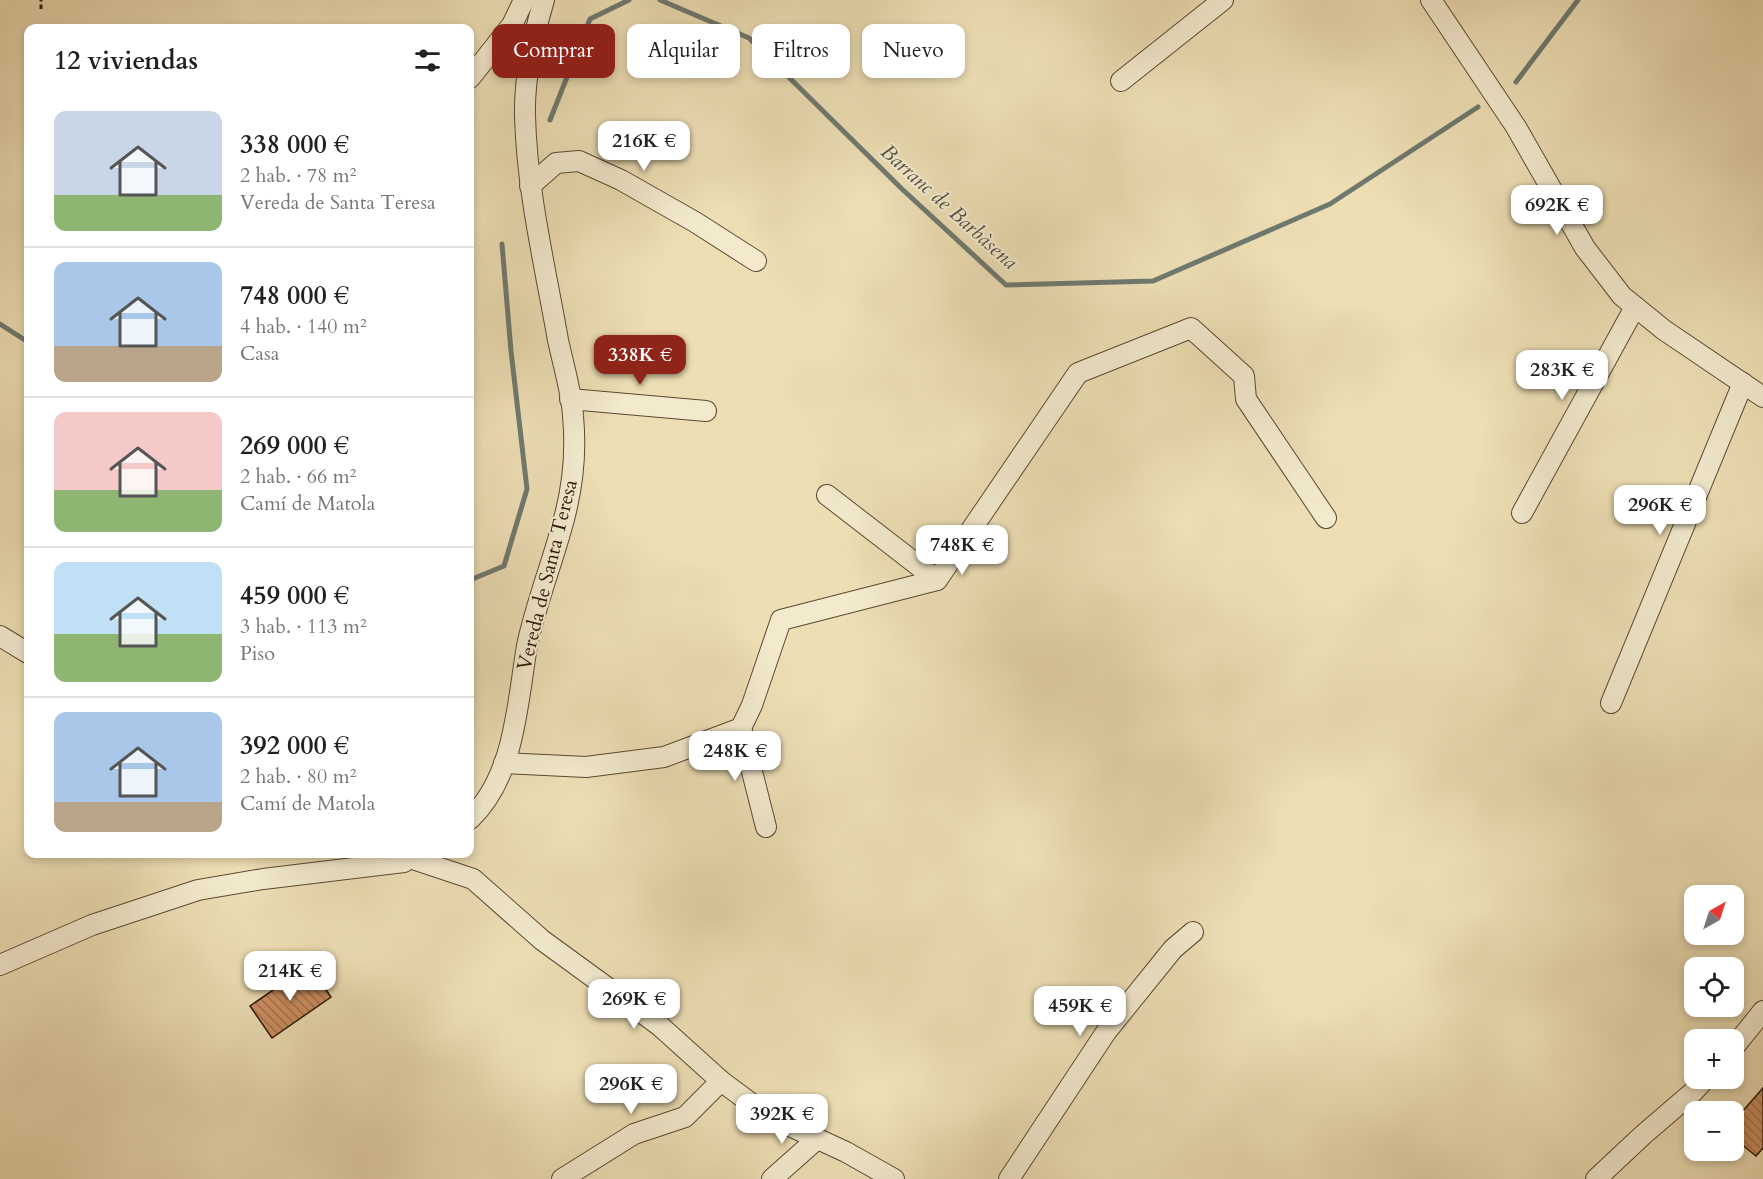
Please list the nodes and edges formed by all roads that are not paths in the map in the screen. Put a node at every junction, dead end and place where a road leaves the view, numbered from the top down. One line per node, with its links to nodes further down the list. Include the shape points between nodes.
1 (524, 0): 5 (street, via 512,25)
2 (544, 0): 7 (street, Vereda de Santa Teresa, via 530,63 525,114)
3 (1222, 0): 6 (street)
4 (1431, 0): 9 (street, via 1516,127 1586,248)
5 (474, 73)
6 (1121, 81)
7 (530, 186): 8 (street, via 556,164 579,161 621,180); 12 (street, Vereda de Santa Teresa)
8 (756, 261)
9 (1635, 307): 10 (street); 15 (street)
10 (1743, 383): 11 (street); 20 (street)
11 (1763, 397)
12 (570, 399): 13 (street); 22 (street, Vereda de Santa Teresa, via 573,469 565,515 528,643)
13 (706, 411)
14 (827, 495): 17 (street)
15 (1522, 513)
16 (1326, 519): 17 (street, via 1246,399 1245,376 1191,328 1078,373)
17 (937, 580): 21 (street, via 780,620)
18 (0, 636): 19 (street)
19 (24, 651)
20 (1611, 703)
21 (741, 728): 22 (street, via 664,757 586,767); 24 (street)
22 (504, 763): 23 (street, Vereda de Santa Teresa)
23 (474, 815)
24 (766, 827)
25 (414, 858): 28 (street, via 198,891 92,925)
26 (423, 858): 31 (street, via 474,879 542,940 660,1026)
27 (1192, 932): 37 (street, via 1173,949 1106,1032)
28 (0, 965)
29 (1763, 1011): 30 (street)
30 (1744, 1035)
31 (721, 1081): 33 (street, via 768,1116); 34 (street, via 685,1117 634,1134)
32 (1696, 1089): 38 (street)
33 (817, 1139): 35 (street); 36 (street)
34 (562, 1179)
35 (772, 1179)
36 (894, 1179)
37 (1009, 1179)
38 (1596, 1179)

